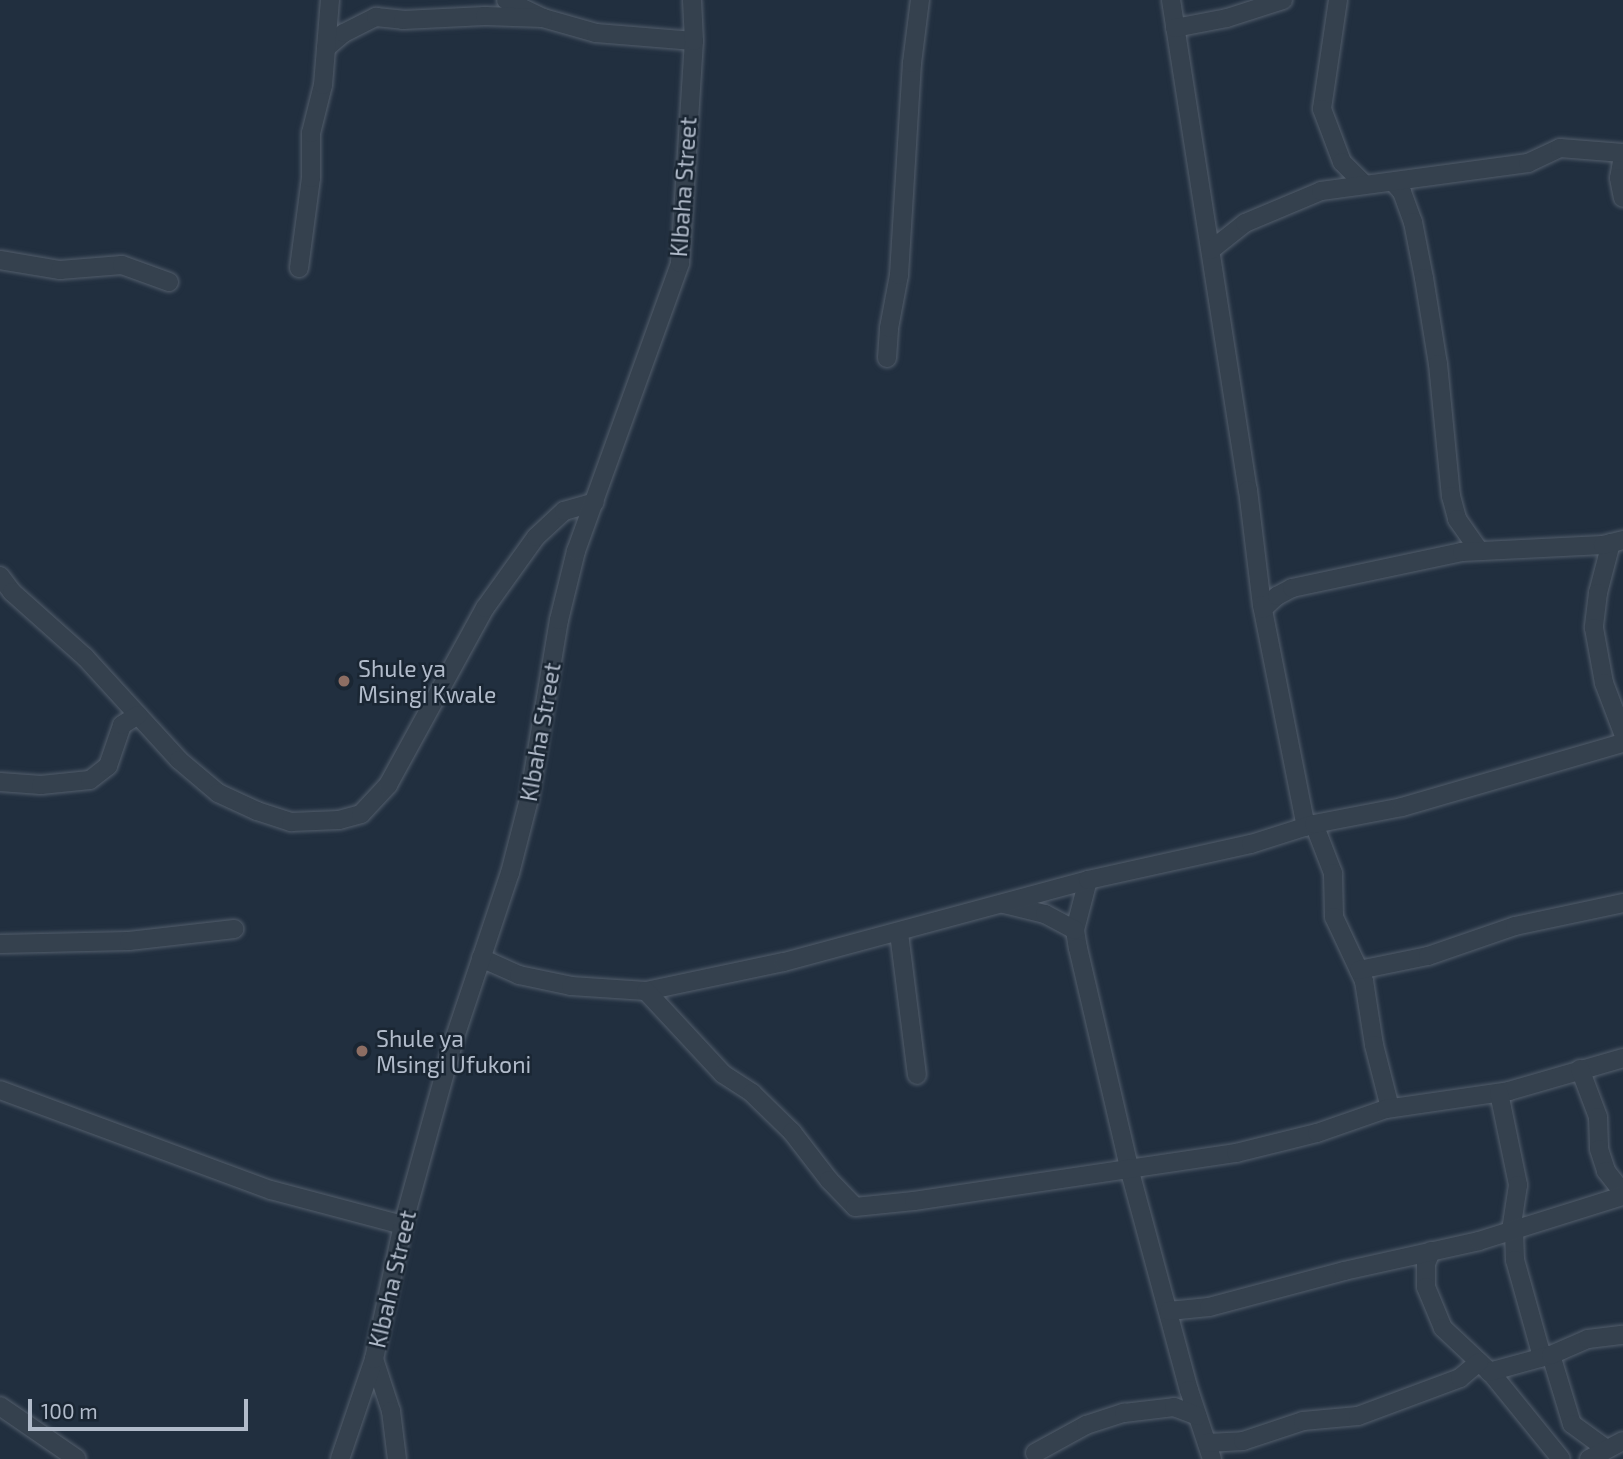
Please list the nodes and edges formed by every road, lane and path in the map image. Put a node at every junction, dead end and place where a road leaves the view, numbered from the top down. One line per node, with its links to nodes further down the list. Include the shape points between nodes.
1 (330, 0): 11 (street)
2 (506, 0): 8 (street)
3 (692, 0): 10 (street, KIbaha Street)
4 (920, 0): 20 (street, via 900,275)
5 (1171, 0): 9 (street)
6 (1283, 0): 9 (street, via 1215,22)
7 (1338, 0): 13 (street, via 1322,109 1342,162)
8 (543, 18): 10 (street, via 618,37); 11 (street, via 376,17)
9 (1175, 28): 16 (street)
10 (694, 41): 21 (street, KIbaha Street, via 680,263)
11 (326, 48): 18 (street, via 311,133 311,178)
12 (1623, 154): 14 (street, via 1560,148 1528,163); 15 (street, via 1619,178)
13 (1363, 183): 14 (street); 16 (street, via 1293,201 1245,223)
14 (1394, 183): 23 (street, via 1413,222 1424,278 1451,496 1457,519)
15 (1623, 198)
16 (1211, 250): 25 (street)
17 (0, 260): 19 (street, via 60,270 122,265)
18 (299, 268)
19 (169, 282)
20 (887, 358)
21 (595, 502): 26 (street, via 564,511 536,537 485,608 388,785 361,814 291,822 257,811 218,793 195,775); 38 (street, KIbaha Street, via 576,551 559,620 529,799)
22 (1617, 542): 23 (street); 27 (street, via 1596,602 1594,628 1605,683)
23 (1479, 551): 25 (street, via 1292,588)
24 (0, 576): 26 (street)
25 (1263, 610): 30 (street)
26 (138, 715): 29 (street, via 122,725 108,766 90,780 41,785)
27 (1623, 733)
28 (1623, 743): 30 (street, via 1402,807)
29 (0, 782)
30 (1310, 825): 31 (street, via 1251,844); 39 (street, via 1333,873 1334,917)
31 (1088, 880): 32 (street); 35 (street)
32 (1000, 903): 35 (street, via 1035,911); 36 (street)
33 (1623, 903): 39 (street, via 1515,926 1428,956)
34 (234, 929): 37 (street, via 129,941)
35 (1075, 930): 47 (street)
36 (899, 933): 40 (street); 43 (street)
37 (0, 944)
38 (481, 958): 40 (street, via 519,975 571,986); 49 (street, KIbaha Street)
39 (1359, 970): 46 (street)
40 (646, 991): 47 (street, via 723,1074 752,1093 792,1132 855,1207)
41 (1623, 1058): 42 (street)
42 (1580, 1069): 45 (street); 48 (street, via 1598,1117 1599,1149 1606,1171)
43 (917, 1075)
44 (0, 1090): 49 (street, via 271,1190)
45 (1499, 1093): 46 (street); 50 (street, via 1518,1185)
46 (1390, 1108): 47 (street, via 1236,1153)
47 (1129, 1168): 52 (street)
48 (1623, 1195): 50 (street)
49 (403, 1225): 55 (street, KIbaha Street)
50 (1512, 1231): 51 (street); 54 (street, via 1515,1260)
51 (1431, 1251): 52 (street, via 1209,1307); 56 (street, via 1425,1281 1439,1322)
52 (1169, 1311): 58 (street)
53 (1623, 1335): 54 (street, via 1588,1339)
54 (1546, 1356): 56 (street); 60 (street, via 1572,1424)
55 (374, 1359): 64 (street, KIbaha Street); 65 (street, via 391,1410)
56 (1484, 1367): 61 (street, via 1358,1416 1303,1421); 66 (street)
57 (0, 1406): 63 (street)
58 (1197, 1416): 61 (street); 62 (street, via 1174,1407 1124,1413 1086,1425)
59 (1623, 1441): 60 (street)
60 (1605, 1448): 67 (street)
61 (1210, 1451)
62 (1035, 1453)
63 (77, 1459)
64 (340, 1459)
65 (397, 1459)
66 (1561, 1459)
67 (1589, 1459)

